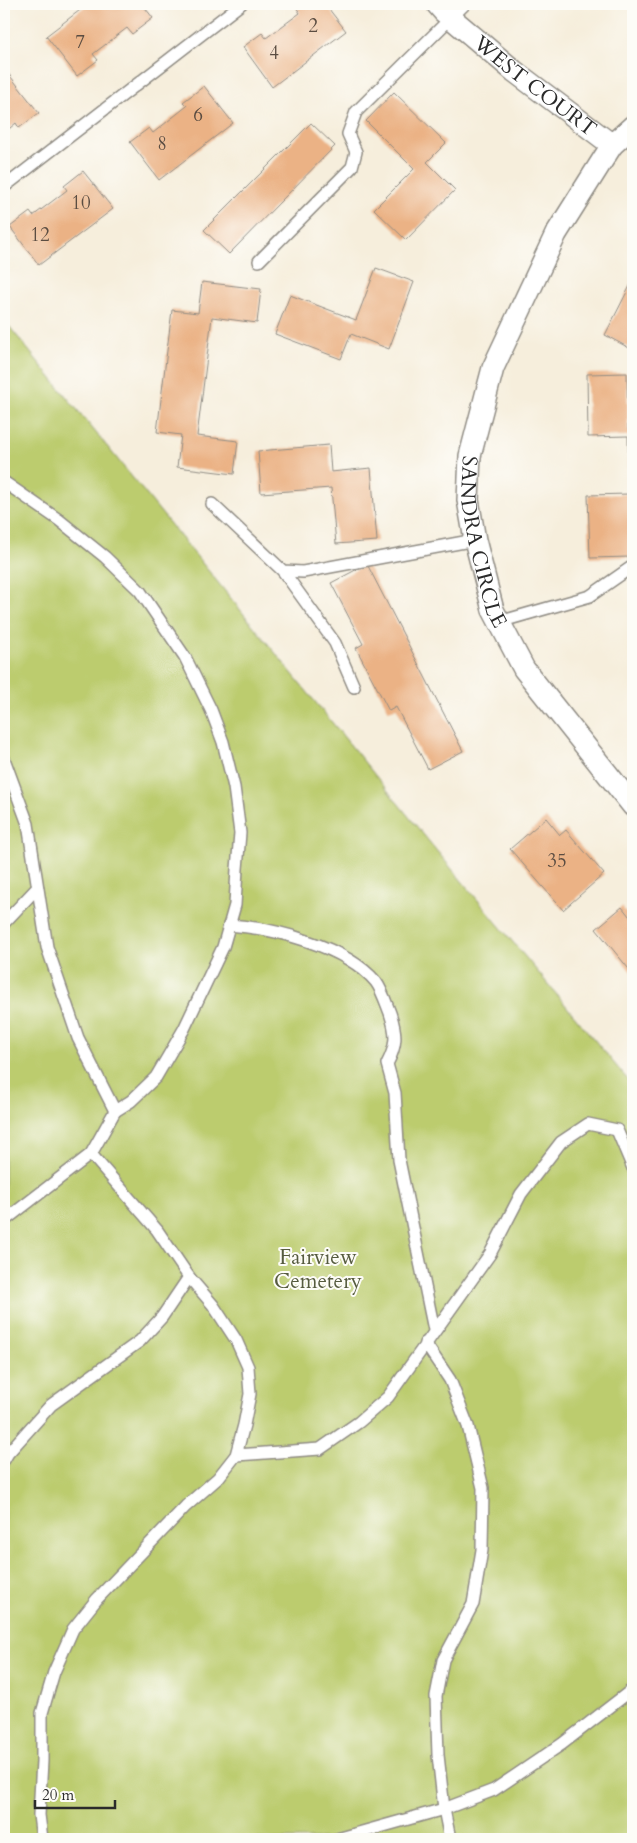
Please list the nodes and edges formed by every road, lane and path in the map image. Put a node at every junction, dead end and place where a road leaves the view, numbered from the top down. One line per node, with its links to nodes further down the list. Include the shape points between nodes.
1 (241, 4): 5 (lane)
2 (451, 8): 4 (street, WEST COURT, via 514,71); 6 (lane, via 356,112 348,134 356,152 352,167)
3 (633, 126): 4 (street, SANDRA CIRCLE)
4 (612, 145): 9 (street, SANDRA CIRCLE, via 556,234 494,368 470,456 468,500)
5 (4, 187)
6 (259, 261)
7 (4, 482): 18 (lane, via 59,520 133,584 185,657 211,710 234,787 240,833 235,905)
8 (212, 504): 11 (lane)
9 (475, 540): 11 (lane, via 303,572); 12 (street, SANDRA CIRCLE)
10 (633, 566): 12 (lane, via 590,596)
11 (283, 571): 13 (lane, via 335,643)
12 (499, 622): 15 (street, SANDRA CIRCLE, via 524,669)
13 (354, 686)
14 (4, 758): 16 (lane, via 28,824)
15 (633, 806)
16 (37, 888): 17 (lane); 19 (lane, via 47,947 78,1038)
17 (4, 923)
18 (229, 925): 19 (lane, via 208,981 156,1077); 24 (lane, via 253,926 295,936 335,952 376,982 395,1028 394,1051 387,1064 395,1093 399,1160)
19 (116, 1111): 20 (lane)
20 (91, 1154): 22 (lane); 23 (lane, via 157,1230)
21 (633, 1168): 24 (lane, via 617,1130 588,1124 561,1142 521,1194 490,1254)
22 (4, 1220)
23 (190, 1278): 26 (lane, via 236,1340 248,1368 250,1394); 27 (lane, via 140,1341 51,1404)
24 (434, 1330): 25 (lane)
25 (425, 1343): 26 (lane, via 388,1397 320,1449); 29 (lane, via 450,1380 468,1426 483,1488 482,1550 473,1604 443,1660 436,1696)
26 (236, 1455): 30 (lane, via 218,1478 186,1506 97,1599 73,1629 54,1672 42,1713 39,1815)
27 (4, 1460)
28 (633, 1689): 29 (lane, via 562,1744 494,1790)
29 (444, 1809): 31 (lane); 32 (lane)
30 (42, 1839)
31 (337, 1839)
32 (450, 1839)

